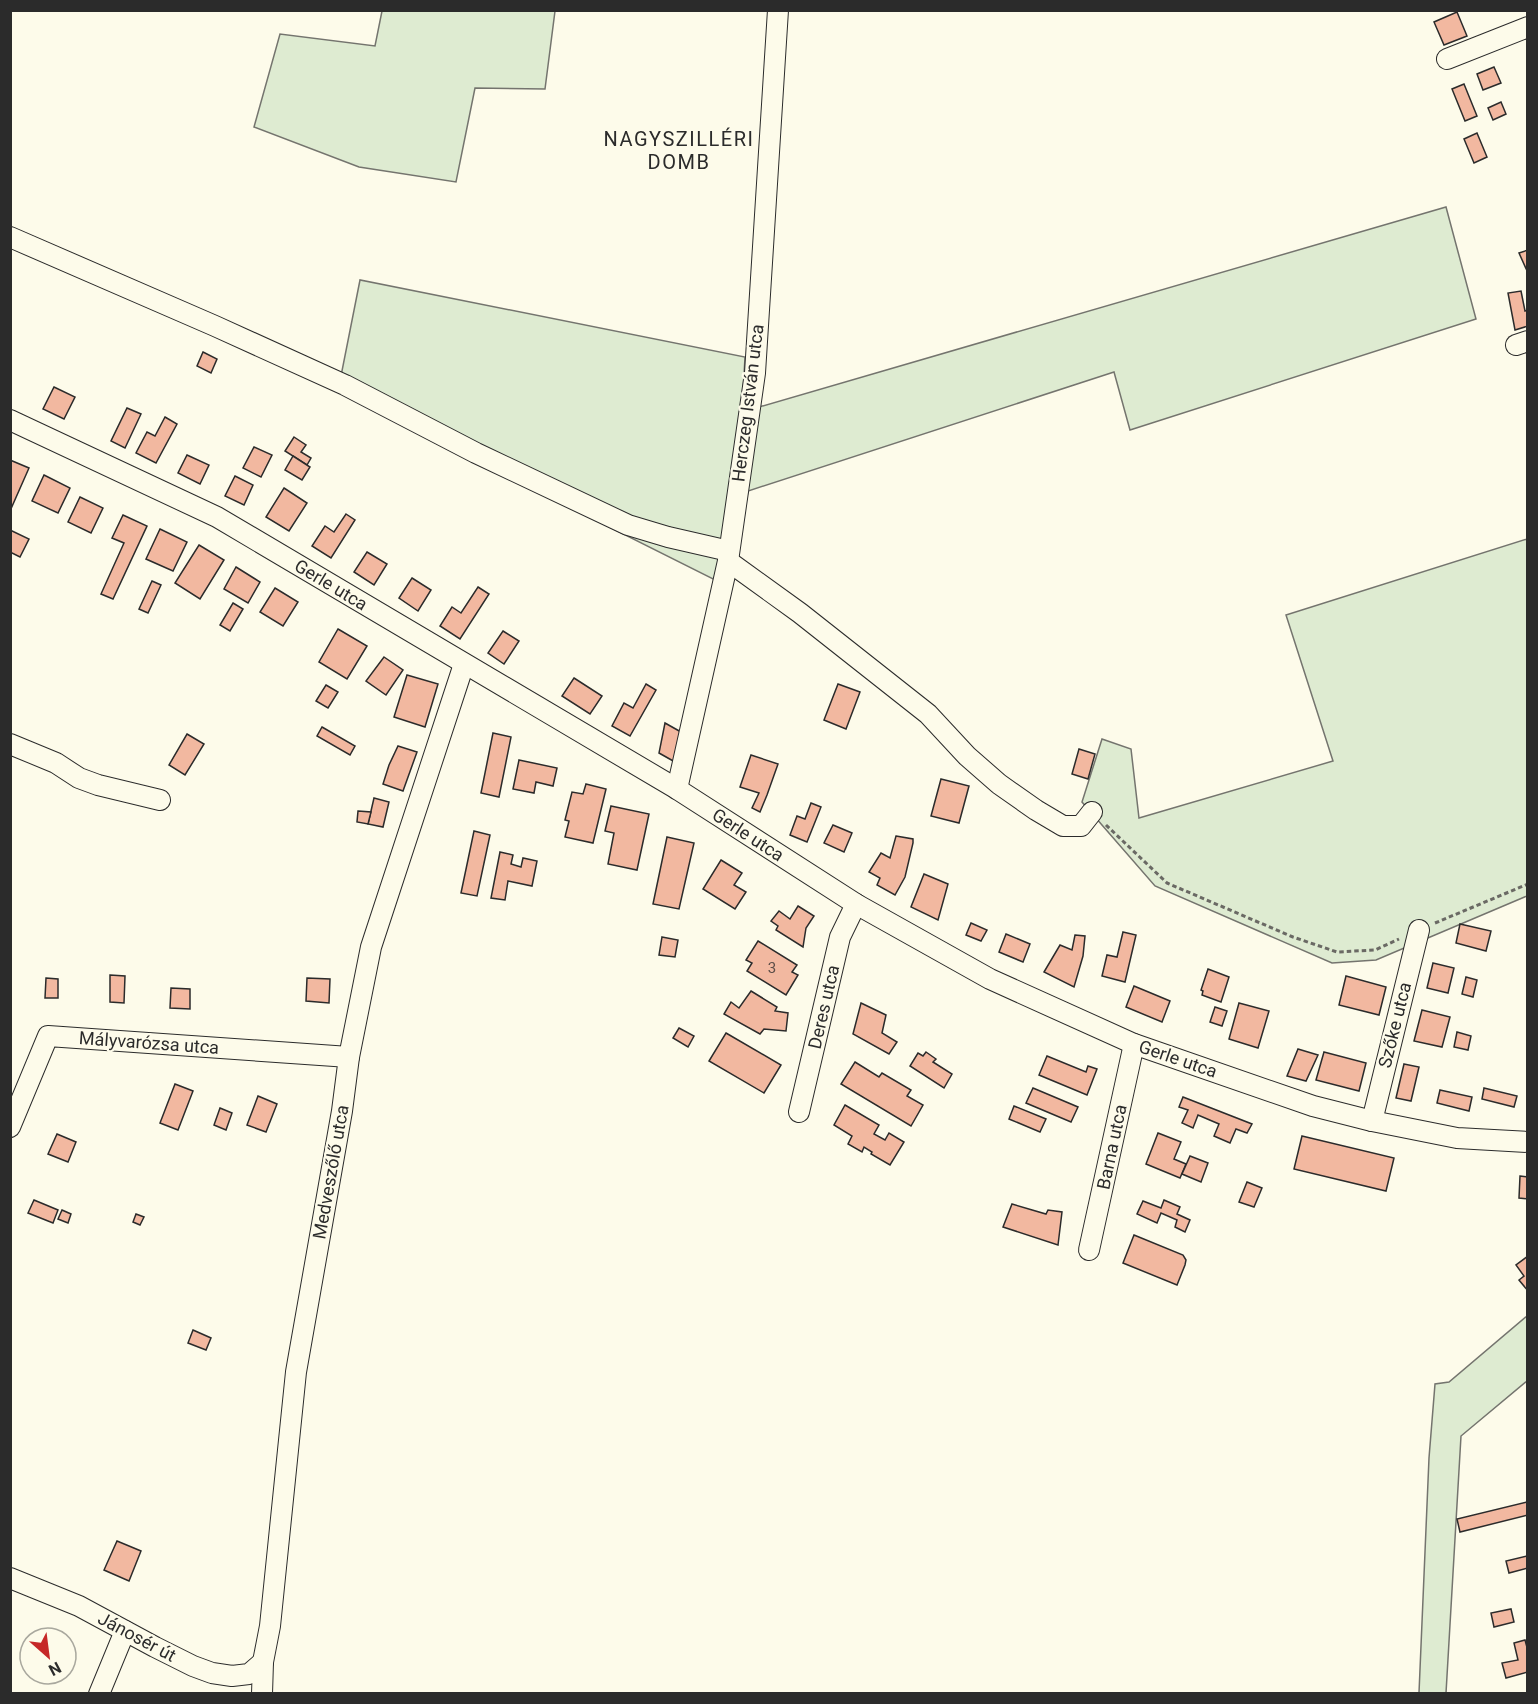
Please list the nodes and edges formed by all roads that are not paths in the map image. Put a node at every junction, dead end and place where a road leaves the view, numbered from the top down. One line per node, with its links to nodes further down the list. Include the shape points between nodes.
1 (778, 10): 6 (street, Herczeg István utca, via 755,373)
2 (1527, 27): 3 (street)
3 (1447, 59)
4 (10, 237): 6 (street, via 345,385 628,525)
5 (10, 420): 7 (street, Gerle utca, via 217,517)
6 (728, 556): 9 (street, Herczeg István utca); 11 (street, via 928,714 999,784 1063,826 1081,826)
7 (464, 664): 9 (street, Gerle utca); 15 (street, Medveszőlő utca, via 371,947)
8 (10, 744): 10 (street, via 56,763 79,778)
9 (677, 789): 12 (street, Gerle utca)
10 (160, 800)
11 (1092, 812)
12 (856, 904): 14 (street, Gerle utca, via 990,979); 16 (street, Deres utca, via 840,937)
13 (1419, 930): 17 (street, Szőke utca)
14 (1134, 1044): 17 (street, Gerle utca, via 1312,1106); 20 (street, Barna utca)
15 (349, 1057): 18 (street, Mályvarózsa utca, via 48,1036); 23 (street, Medveszőlő utca, via 296,1372)
16 (799, 1112)
17 (1372, 1121): 19 (street, Gerle utca, via 1457,1138)
18 (10, 1127)
19 (1527, 1142)
20 (1089, 1250)
21 (10, 1578): 22 (street, Jánosér út, via 79,1606)
22 (125, 1631): 23 (street, Jánosér út, via 212,1673 249,1674); 24 (street)
23 (263, 1662): 25 (street, Medveszőlő utca)
24 (99, 1694)
25 (262, 1694)

